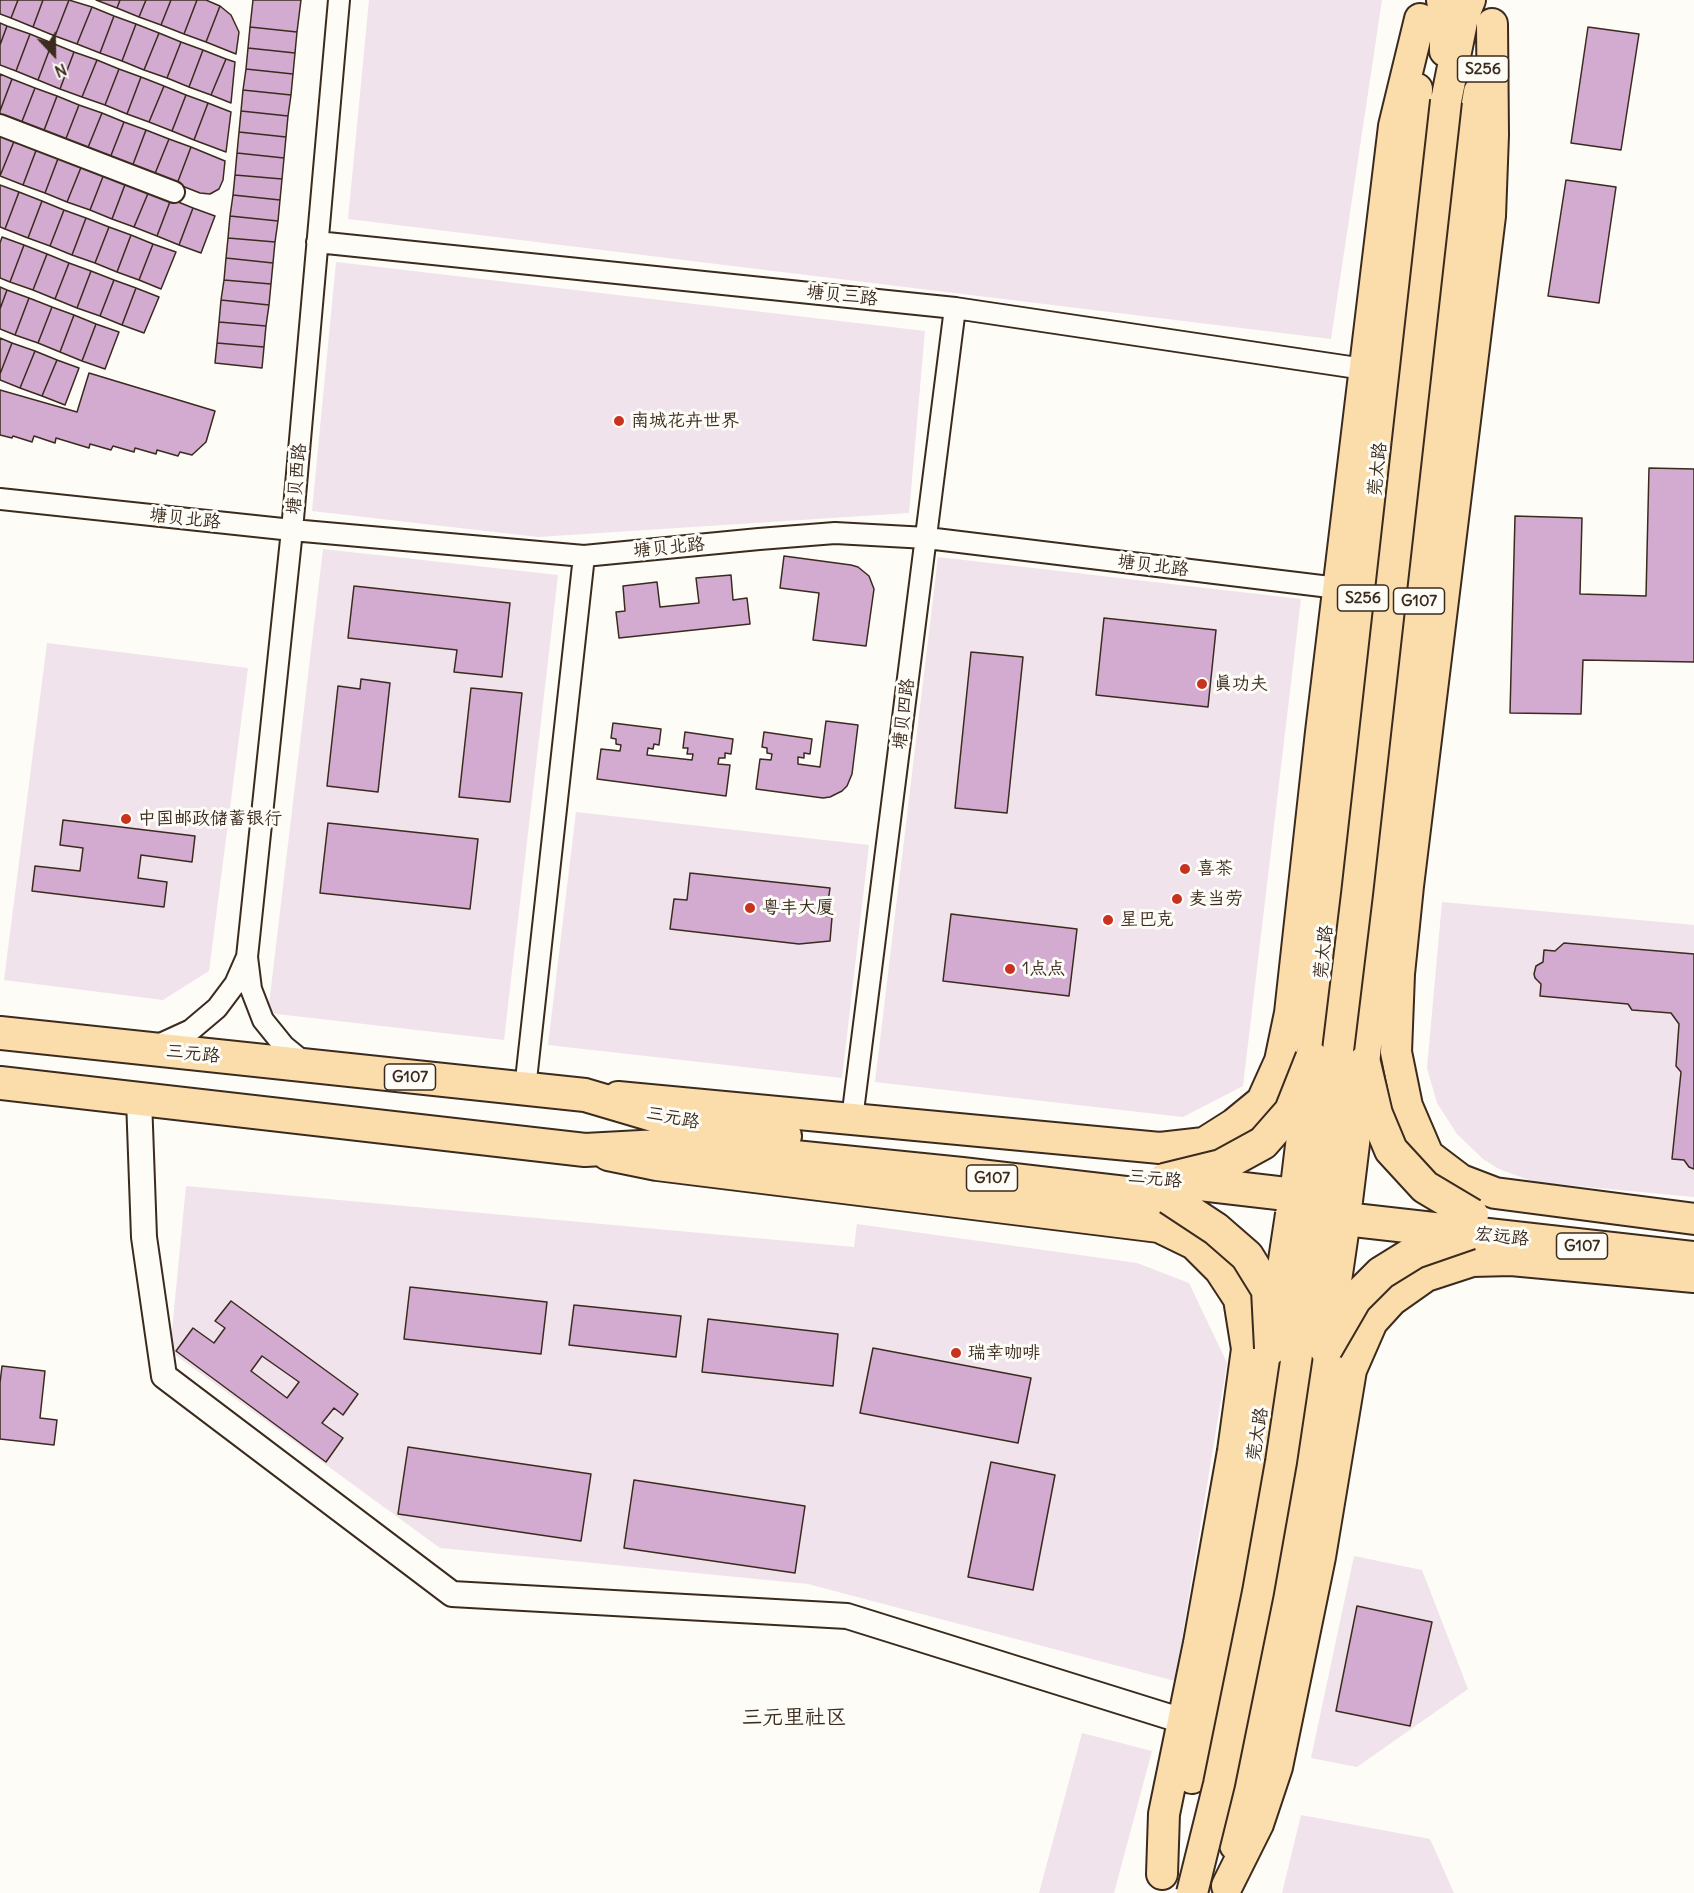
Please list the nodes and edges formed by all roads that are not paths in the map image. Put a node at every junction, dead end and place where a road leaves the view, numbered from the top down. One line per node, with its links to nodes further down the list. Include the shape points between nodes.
1 (339, 0): 9 (street, 塘贝西路)
2 (1470, 0): 5 (main road)
3 (1428, 6): 5 (main road, via 1445,18); 11 (main road, via 1394,126); 20 (main road, 莞太路 / S256)
4 (1492, 12): 7 (main road, S256); 31 (main road, via 1490,216 1399,974 1396,1052 1407,1106)
5 (1446, 101): 47 (main road, bridge, via 1319,1207 1258,1592 1219,1784)
6 (0, 125): 8 (street)
7 (1471, 138): 21 (main road, G107)
8 (174, 192)
9 (317, 242): 10 (street, 塘贝三路); 13 (street, 塘贝西路)
10 (955, 308): 11 (street, 塘贝三路); 14 (street, 塘贝四路)
11 (1364, 369): 16 (main road)
12 (0, 499): 13 (street, 塘贝北路)
13 (292, 530): 15 (street, 塘贝北路); 17 (street, 塘贝西路)
14 (927, 538): 15 (street, 塘贝北路, via 835,533); 16 (street, 塘贝北路); 27 (street, 塘贝四路)
15 (584, 556): 24 (street)
16 (1338, 588): 28 (main road, via 1290,1013 1280,1061 1262,1101)
17 (247, 957): 19 (street, via 227,997 205,1020 176,1038); 22 (street, via 251,989 263,1020 284,1047)
18 (0, 1033): 19 (highway, 三元路 / G107)
19 (144, 1048): 22 (highway, 三元路 / G107)
20 (1312, 1058): 32 (highway, bridge, via 1290,1111 1263,1143); 33 (main road, 莞太路, bridge)
21 (1364, 1064): 34 (main road, G107, bridge); 36 (highway, bridge, via 1376,1114 1391,1150 1425,1187)
22 (311, 1066): 24 (highway, 三元路 / G107)
23 (0, 1083): 26 (highway, 三元路 / G107)
24 (525, 1089): 25 (highway, 三元路 / G107)
25 (585, 1095): 27 (main road); 30 (highway, 三元路 / G107, via 663,1118)
26 (139, 1099): 29 (highway, 三元路 / G107); 44 (street, via 144,1237 164,1376 452,1594 847,1616)
27 (852, 1119): 28 (main road, via 1160,1148 1204,1143)
28 (1234, 1124): 31 (main road, via 1264,1101 1301,1089 1339,1088 1376,1101 1406,1124); 39 (main road, via 1211,1157 1201,1195 1204,1234)
29 (585, 1150): 30 (highway, 三元路 / G107, via 660,1146); 39 (main road, via 657,1165 1159,1227 1194,1244)
30 (816, 1150): 32 (highway, 三元路 / G107)
31 (1428, 1155): 35 (main road, via 1461,1180 1495,1193); 41 (main road, via 1438,1194 1435,1233 1419,1270)
32 (1167, 1189): 33 (highway, 三元路 / G107, bridge); 42 (highway, bridge, via 1247,1256 1268,1290)
33 (1293, 1204): 34 (highway, 三元路 / G107, bridge); 42 (main road, 莞太路, bridge)
34 (1346, 1210): 36 (highway, 宏远路 / G107, bridge); 43 (main road, bridge)
35 (1694, 1219)
36 (1471, 1224): 37 (highway, 宏远路 / G107); 38 (highway, 宏远路 / G107); 43 (highway, bridge, via 1381,1273 1355,1299)
37 (1694, 1238)
38 (1694, 1258)
39 (1220, 1270): 41 (main road, via 1246,1299 1280,1317 1318,1324 1357,1318); 44 (main road, via 1239,1299 1247,1349 1233,1451)
40 (1694, 1276): 41 (main road, via 1511,1260 1472,1261 1426,1276)
41 (1392, 1300): 46 (main road, via 1372,1322 1351,1370 1320,1557 1277,1767 1258,1824)
42 (1271, 1348): 45 (main road, 莞太路, via 1217,1667 1183,1819)
43 (1326, 1349): 46 (main road, via 1272,1661)
44 (1183, 1721): 45 (main road, via 1164,1814)
45 (1159, 1883)
46 (1226, 1890)
47 (1192, 1893)

